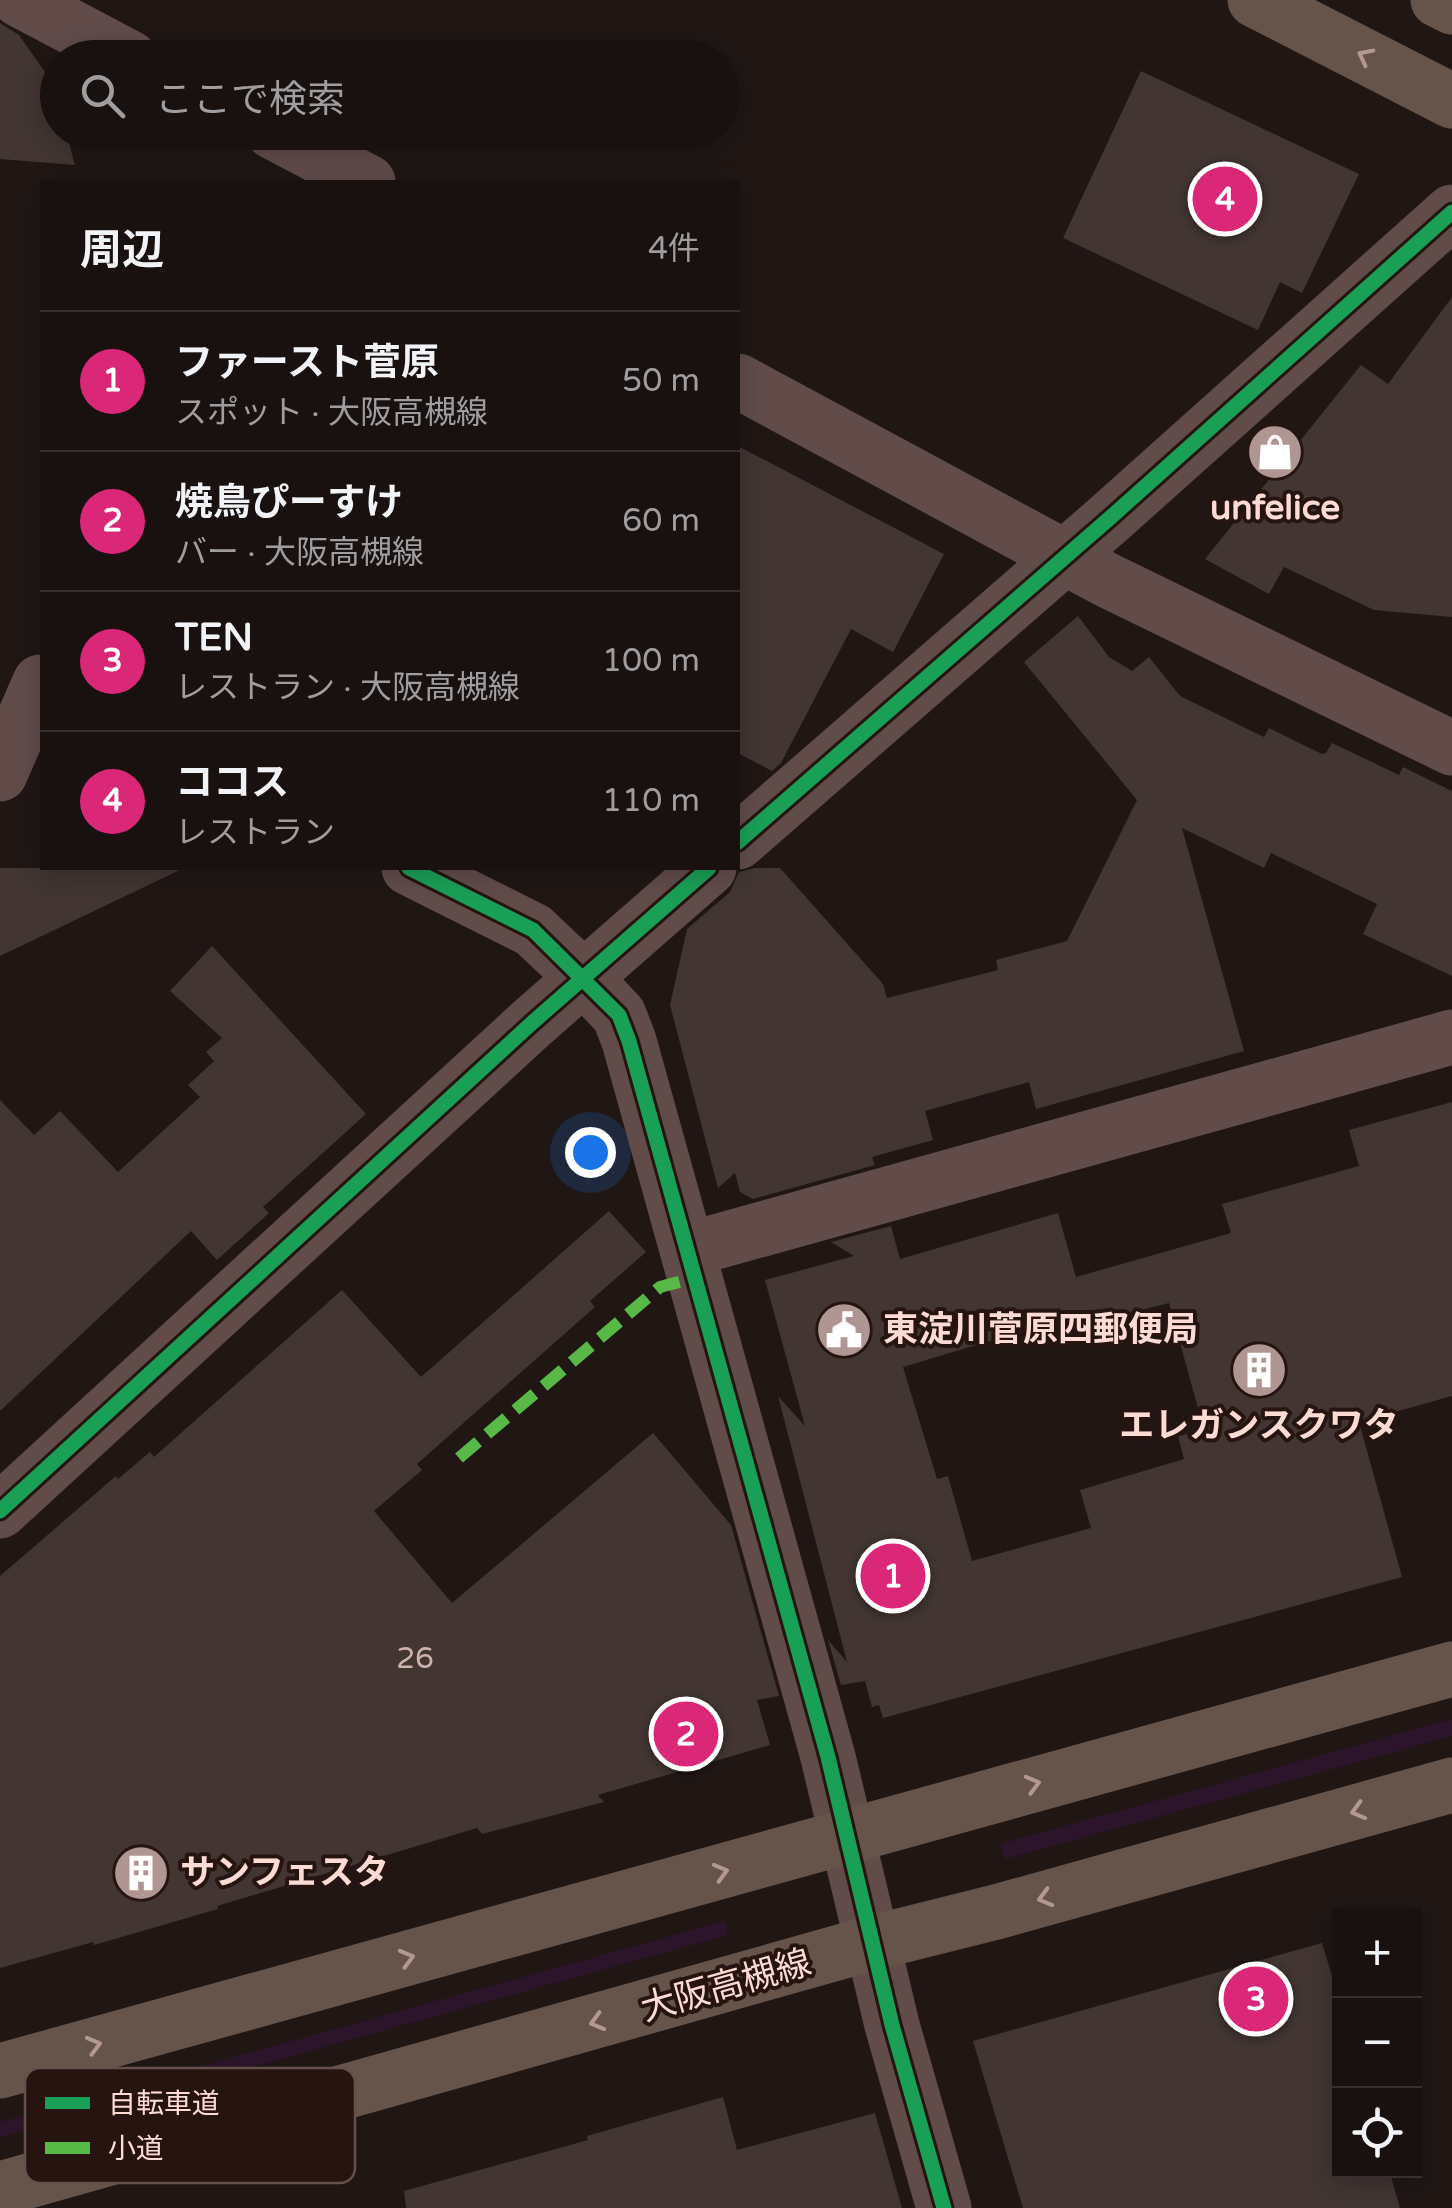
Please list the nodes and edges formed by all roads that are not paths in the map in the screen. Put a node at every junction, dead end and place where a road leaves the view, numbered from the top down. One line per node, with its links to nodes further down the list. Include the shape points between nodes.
1 (20, 0): 5 (street)
2 (1254, 0): 6 (main road, one-way to 2)
3 (1438, 0): 4 (main road)
4 (1452, 7)
5 (96, 40)
6 (1452, 100)
7 (308, 150): 8 (street)
8 (364, 180)
9 (1452, 212): 11 (street)
10 (740, 382): 11 (street)
11 (1064, 556): 13 (street); 15 (street)
12 (27, 676): 14 (street)
13 (1452, 748)
14 (0, 774)
15 (740, 840)
16 (413, 870): 18 (street, via 533,930)
17 (706, 870): 18 (street)
18 (584, 978): 20 (street, via 619,1015 629,1041); 21 (street)
19 (1452, 1037): 20 (street)
20 (687, 1250): 24 (street)
21 (0, 1511)
22 (1452, 1669): 24 (main road, one-way to 22)
23 (1452, 1785): 25 (main road, 大阪高槻線, one-way to 25)
24 (848, 1835): 25 (street); 26 (main road, one-way to 24)
25 (872, 1944): 27 (main road, 大阪高槻線, one-way to 27); 30 (street)
26 (0, 2070)
27 (355, 2089)
28 (25, 2182): 29 (main road, 大阪高槻線, one-way to 29)
29 (0, 2189)
30 (944, 2208)

